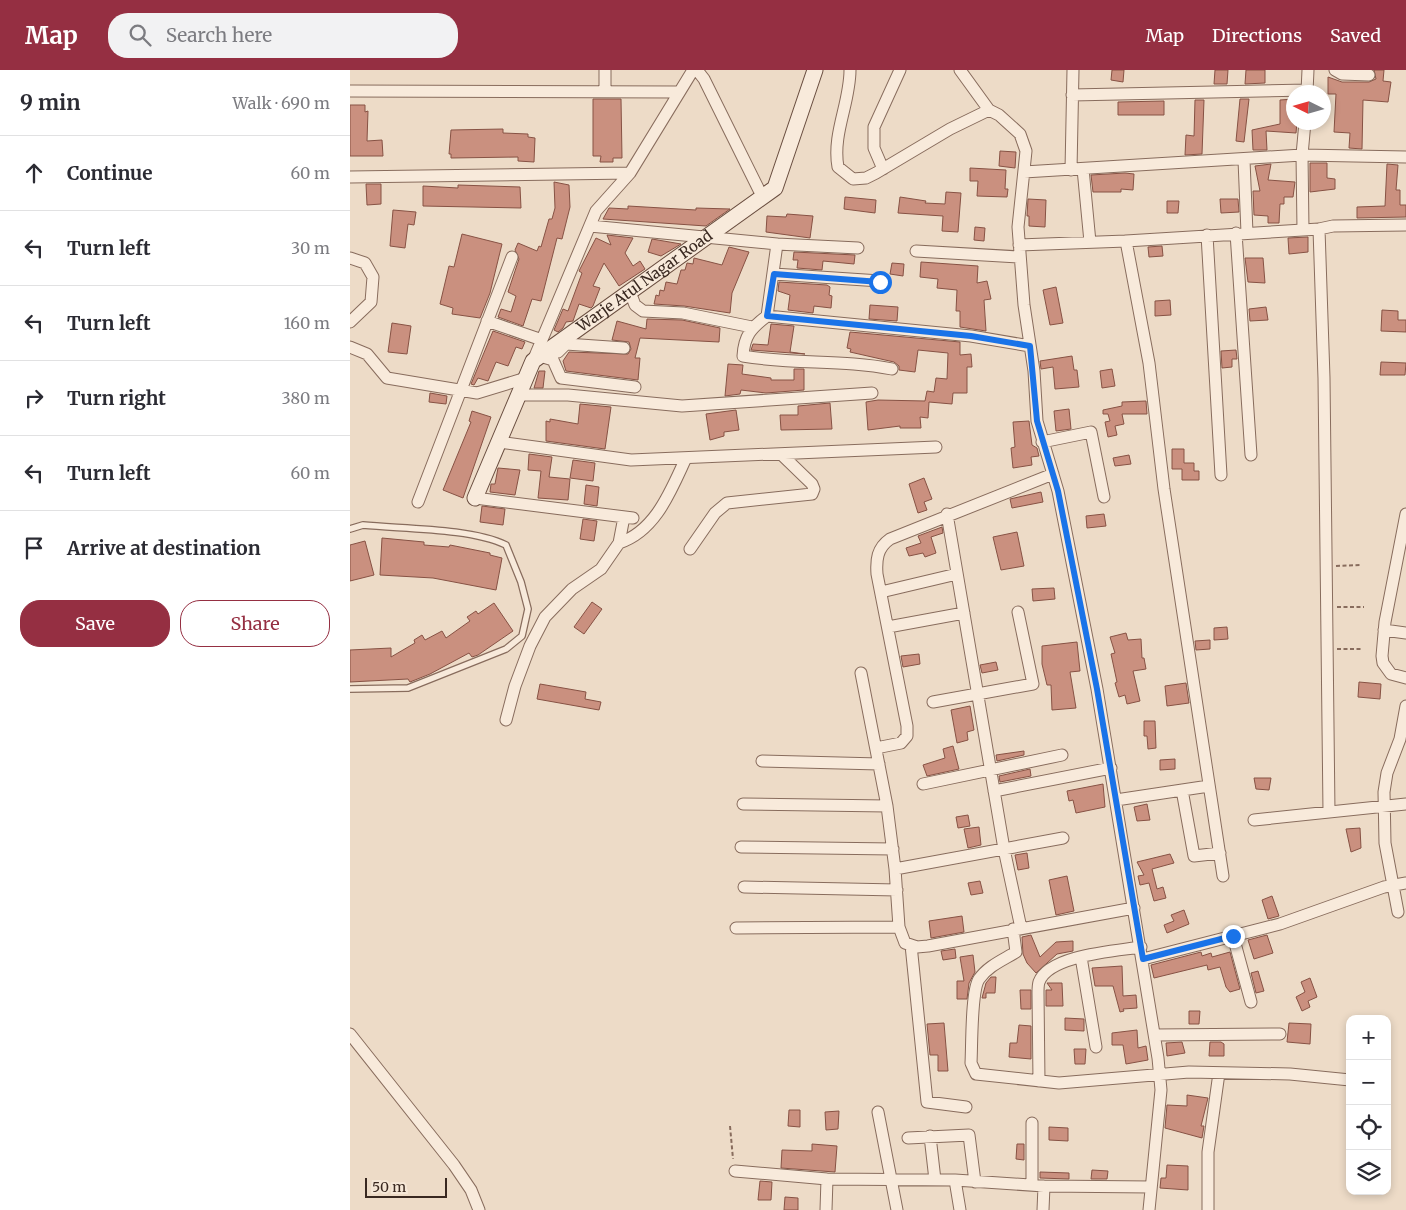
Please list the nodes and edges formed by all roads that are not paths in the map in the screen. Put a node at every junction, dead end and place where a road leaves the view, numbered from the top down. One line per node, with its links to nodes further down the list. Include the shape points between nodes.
1 (605, 70): 14 (street)
2 (695, 70): 15 (street); 27 (street, via 704,79 759,190)
3 (815, 70): 27 (street, Warje Atul Nagar Road, via 775,188)
4 (850, 70): 22 (street, via 849,91 836,150 838,167 853,179 866,178)
5 (900, 70): 22 (street, via 874,127 874,148)
6 (960, 70): 17 (street)
7 (1073, 70): 16 (street)
8 (1308, 70): 11 (street)
9 (1335, 70): 10 (street, via 1342,74)
10 (1369, 75)
11 (1307, 85)
12 (350, 90): 14 (street)
13 (1286, 91): 16 (street)
14 (605, 92): 15 (street)
15 (678, 92): 25 (street)
16 (1072, 95): 23 (street)
17 (989, 110): 22 (street); 24 (street, via 999,114 1020,134 1026,151)
18 (1304, 130): 19 (street)
19 (1302, 155): 20 (street); 21 (street); 31 (street)
20 (1406, 157)
21 (1244, 160): 23 (street); 32 (street)
22 (882, 169)
23 (1077, 169): 24 (street); 35 (street)
24 (1024, 172): 38 (street)
25 (630, 173): 26 (street); 29 (street, via 596,211)
26 (350, 177)
27 (765, 196): 34 (street, Warje Atul Nagar Road)
28 (1406, 225): 30 (street)
29 (590, 226): 34 (street); 51 (street)
30 (1319, 229): 31 (street); 107 (street)
31 (1303, 230): 32 (street)
32 (1241, 233): 33 (street); 66 (street)
33 (1208, 235): 36 (street); 69 (street)
34 (708, 237): 37 (street); 46 (street, Warje Atul Nagar Road)
35 (1090, 242): 36 (street); 38 (street)
36 (1126, 242): 99 (street, via 1149,363 1164,489)
37 (777, 244): 39 (street); 44 (street)
38 (1019, 245): 42 (street)
39 (858, 248)
40 (916, 251): 42 (street)
41 (512, 257): 48 (street)
42 (1020, 257): 52 (street)
43 (350, 258): 49 (street, via 365,263 373,278 371,302)
44 (774, 274): 45 (street); 47 (street)
45 (880, 282)
46 (630, 292): 50 (street, via 635,305 643,311 683,313); 55 (street, Warje Atul Nagar Road)
47 (767, 316): 50 (street); 52 (street, via 971,336)
48 (487, 321): 51 (street); 59 (street)
49 (350, 322)
50 (752, 327): 56 (street, via 743,341 743,356 799,363 862,363)
51 (542, 340): 55 (street)
52 (1030, 346): 63 (street)
53 (350, 347): 59 (street, via 367,354 387,378)
54 (624, 348): 55 (street, via 566,344)
55 (542, 359): 57 (street); 58 (street, via 560,378)
56 (892, 369)
57 (526, 378): 59 (street, via 484,392); 61 (street)
58 (635, 387)
59 (460, 391): 72 (street)
60 (872, 393): 61 (street, via 682,406 568,394)
61 (519, 395): 62 (street)
62 (499, 442): 67 (street, via 631,460); 71 (street)
63 (1042, 442): 68 (street); 70 (street, via 1091,432)
64 (936, 447): 65 (street)
65 (781, 454): 67 (street); 77 (street, via 812,484 812,494 727,503)
66 (1251, 455)
67 (686, 458): 76 (street, via 657,515 631,539)
68 (1052, 474): 73 (street); 96 (street, via 1058,491)
69 (1221, 475)
70 (1104, 497)
71 (475, 498): 76 (street, via 628,517)
72 (418, 502)
73 (947, 514): 78 (street); 79 (street, via 884,542 876,564)
74 (1406, 514): 83 (street)
75 (350, 529): 87 (lane, via 363,526 496,540 506,545 522,582 528,609 522,636 506,648 408,688)
76 (619, 542): 91 (street, via 601,569 572,589 545,617 530,646)
77 (690, 549)
78 (957, 574): 79 (street); 80 (street)
79 (881, 592): 82 (street)
80 (964, 612): 82 (street); 88 (street)
81 (1018, 612): 88 (street, via 1033,684)
82 (888, 627): 92 (street, via 908,731 901,743)
83 (1384, 630): 84 (street); 86 (street, via 1383,663 1391,674)
84 (1406, 633)
85 (861, 673): 92 (street)
86 (1406, 678)
87 (350, 689)
88 (978, 695): 89 (street); 97 (street)
89 (933, 702)
90 (1406, 706): 106 (street, via 1400,739 1387,773)
91 (506, 720)
92 (876, 748): 95 (street)
93 (1062, 755): 97 (street)
94 (762, 761): 95 (street)
95 (879, 764): 105 (street)
96 (1111, 768): 101 (street); 102 (street)
97 (990, 770): 98 (street); 101 (street)
98 (923, 784)
99 (1209, 786): 100 (street); 113 (street)
100 (1182, 790): 102 (street); 113 (street, via 1194,856)
101 (994, 791): 112 (street)
102 (1116, 800): 120 (street)
103 (743, 804): 105 (street)
104 (1406, 804): 106 (street)
105 (887, 806): 111 (street)
106 (1383, 806): 107 (street); 117 (street)
107 (1330, 812): 108 (street)
108 (1254, 820)
109 (1063, 838): 112 (street)
110 (741, 847): 111 (street)
111 (893, 849): 114 (street)
112 (1004, 849): 114 (street); 124 (street)
113 (1220, 853): 115 (street)
114 (895, 869): 119 (street)
115 (1223, 876)
116 (1406, 883): 117 (street)
117 (1392, 884): 121 (street); 125 (street, via 1280,924)
118 (744, 887): 119 (street)
119 (896, 890): 122 (street)
120 (1134, 908): 124 (street); 127 (street)
121 (1398, 912)
122 (899, 927): 123 (street); 126 (street, via 905,943)
123 (736, 928)
124 (1017, 928): 126 (street, via 928,946); 138 (street, via 1016,952 992,966 978,980 974,993 972,1067 980,1075)
125 (1233, 936): 129 (street); 130 (street)
126 (911, 945): 139 (street, via 927,1102)
127 (1141, 947): 128 (street); 129 (street)
128 (1081, 958): 134 (street); 138 (street, via 1063,961 1039,981)
129 (1143, 959): 133 (street)
130 (1251, 1002)
131 (350, 1034): 153 (street, via 454,1165 471,1190)
132 (1280, 1034): 133 (street)
133 (1155, 1035): 136 (street)
134 (1096, 1047)
135 (1220, 1073): 136 (street); 137 (street, via 1290,1074); 159 (street, via 1208,1152)
136 (1160, 1074): 138 (street, via 1099,1081); 152 (street)
137 (1346, 1080)
138 (1039, 1081)
139 (966, 1107)
140 (878, 1112): 146 (street)
141 (1032, 1123): 150 (street)
142 (930, 1136): 143 (street); 147 (street); 149 (street, via 969,1135)
143 (908, 1138)
144 (735, 1172): 145 (street)
145 (827, 1179): 146 (street); 154 (street)
146 (892, 1180): 147 (street); 155 (street)
147 (935, 1180): 148 (street)
148 (955, 1180): 149 (street); 156 (street)
149 (975, 1182): 150 (street)
150 (1032, 1186): 151 (street)
151 (1044, 1186): 152 (street); 157 (street)
152 (1151, 1187): 158 (street)
153 (479, 1210)
154 (826, 1210)
155 (897, 1210)
156 (960, 1210)
157 (1043, 1210)
158 (1149, 1210)
159 (1208, 1210)

